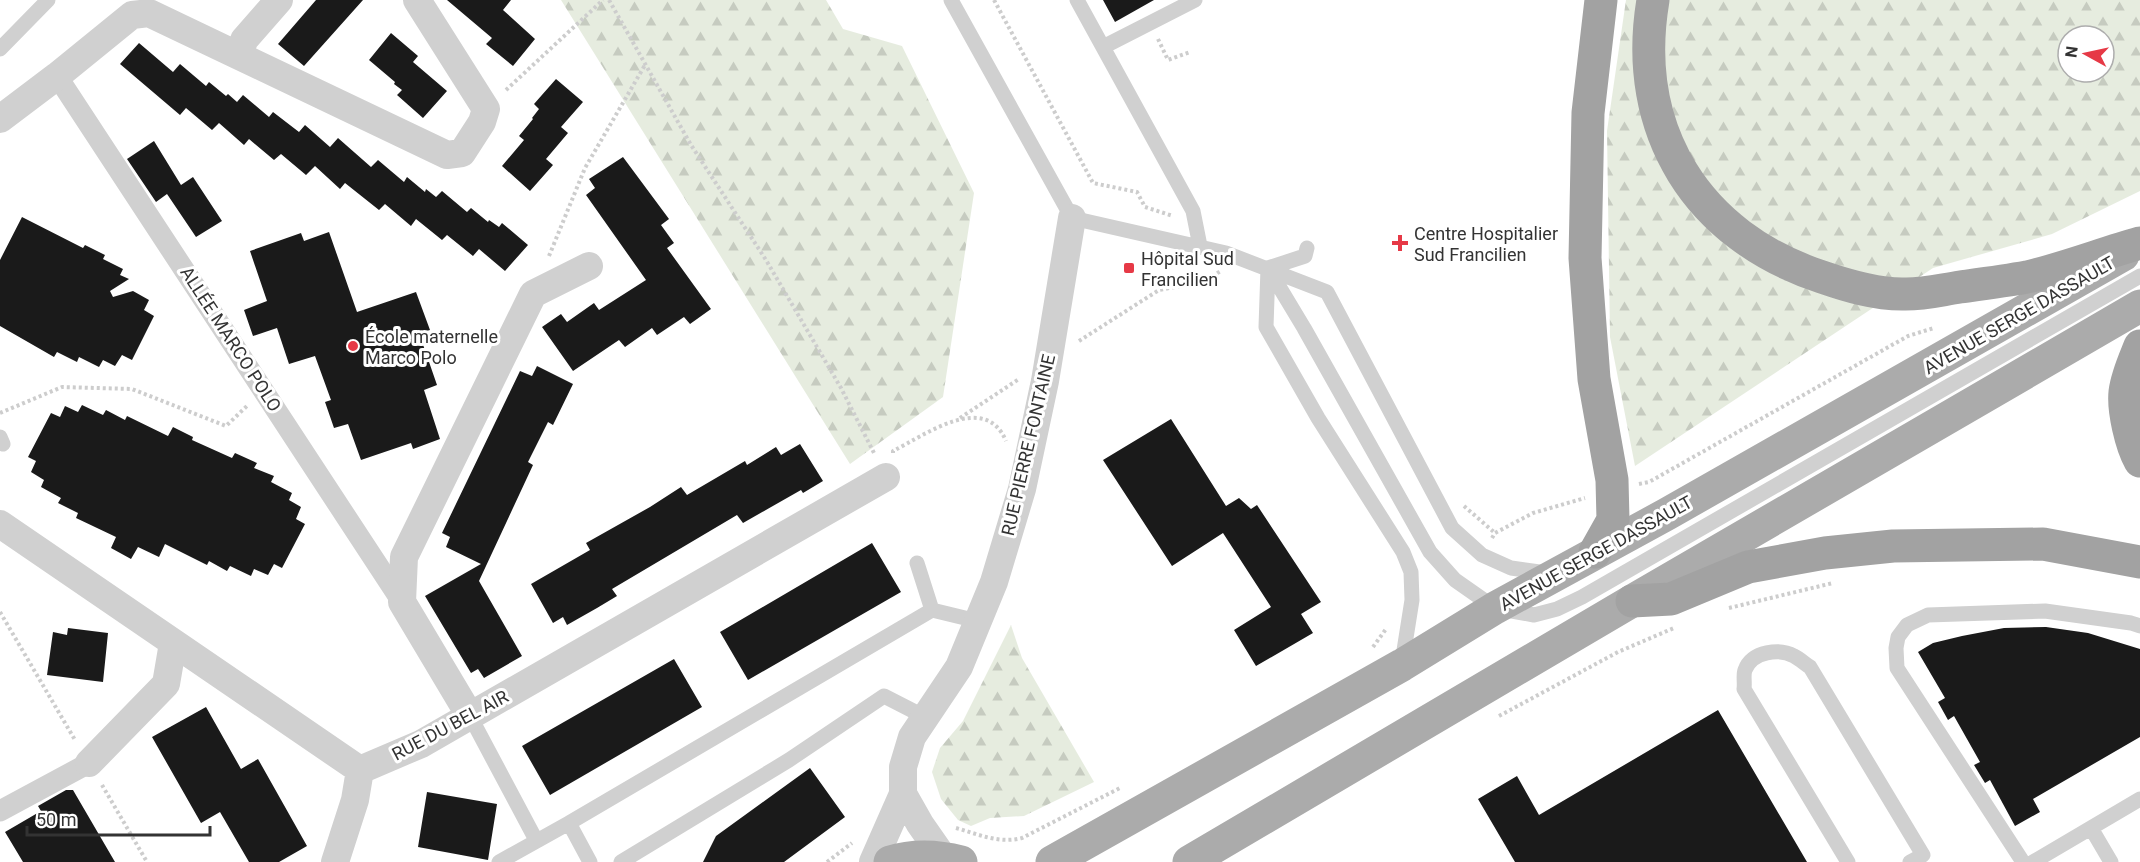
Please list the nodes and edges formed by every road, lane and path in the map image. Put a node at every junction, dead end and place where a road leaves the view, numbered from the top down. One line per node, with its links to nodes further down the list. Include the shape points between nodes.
1 (48, 0): 13 (lane)
2 (279, 0): 14 (street, via 244,40)
3 (417, 0): 17 (street)
4 (603, 0): 17 (path)
5 (609, 0): 15 (path)
6 (951, 0): 20 (lane)
7 (994, 0): 19 (path, via 1093,183 1137,192 1145,207 1177,218)
8 (1077, 0): 12 (lane)
9 (1196, 0): 12 (lane)
10 (1601, 0): 39 (highway, via 1588,113 1585,258 1594,379 1612,480 1613,520)
11 (1653, 0): 21 (highway, via 1649,46 1652,92 1668,145 1697,196 1729,227 1769,256 1852,286 1928,294 2028,277)
12 (1103, 47): 19 (lane)
13 (0, 49)
14 (240, 55): 16 (street, via 149,13 132,15); 17 (street, via 447,156 462,153)
15 (646, 64): 28 (path, via 585,168); 37 (path, via 830,369)
16 (57, 76): 18 (street); 32 (street, ALLÉE MARCO POLO)
17 (486, 110)
18 (0, 119)
19 (1194, 216): 22 (lane)
20 (1072, 218): 22 (lane); 31 (street, RUE PIERRE FONTAINE)
21 (2140, 244): 39 (main road, AVENUE SERGE DASSAULT)
22 (1200, 246): 24 (lane)
23 (1307, 248): 26 (lane, via 1305,256)
24 (1226, 254): 26 (lane); 31 (path, via 1220,273 1202,282 1159,290)
25 (589, 266): 28 (street)
26 (1268, 268): 42 (lane, via 1327,292 1452,528 1482,555 1510,568); 46 (lane, via 1430,552 1455,580); 54 (lane, via 1266,327 1403,552 1411,572 1412,600)
27 (2140, 276): 46 (lane, via 1582,597 1534,615)
28 (533, 294): 45 (street, via 404,557)
29 (2140, 306): 44 (main road)
30 (2140, 346): 36 (highway, via 2125,394 2130,436)
31 (1049, 359): 34 (path); 50 (street, RUE PIERRE FONTAINE, via 1022,489)
32 (264, 390): 33 (path, via 226,426 132,389 62,387); 45 (street, ALLÉE MARCO POLO)
33 (0, 413)
34 (960, 418): 35 (path, via 978,417 992,422 1006,441); 37 (path, via 893,451)
35 (1004, 450)
36 (2140, 461)
37 (886, 477): 55 (street, RUE DU BEL AIR)
38 (0, 524): 53 (street)
39 (1595, 552): 42 (main road, AVENUE SERGE DASSAULT)
40 (2140, 562): 44 (highway, via 2043,544 1893,546 1748,567 1671,599)
41 (917, 563): 47 (lane)
42 (1555, 575): 46 (main road, AVENUE SERGE DASSAULT)
43 (1838, 582): 48 (path)
44 (1632, 601): 76 (main road)
45 (402, 602): 55 (street)
46 (1495, 608): 54 (main road, AVENUE SERGE DASSAULT)
47 (932, 610): 50 (lane); 63 (lane)
48 (1718, 610)
49 (0, 612): 58 (path)
50 (977, 624): 56 (street, RUE PIERRE FONTAINE, via 959,667)
51 (1678, 627): 57 (path, via 1618,652)
52 (2140, 627): 78 (lane, via 2045,611 1928,615 1907,625 1898,638 1897,668)
53 (173, 643): 58 (street, via 166,684); 59 (street)
54 (1402, 665): 75 (main road, AVENUE SERGE DASSAULT)
55 (471, 716): 59 (street, RUE DU BEL AIR, via 421,744); 65 (lane)
56 (924, 717): 60 (street, RUE PIERRE FONTAINE, via 912,737 903,767); 72 (lane, via 884,696 789,760)
57 (1492, 719)
58 (89, 763): 62 (street); 68 (path)
59 (360, 770): 69 (street, via 355,800)
60 (903, 794): 67 (street, via 920,824); 73 (street, RUE PIERRE FONTAINE)
61 (2140, 800): 64 (lane)
62 (0, 811)
63 (569, 823): 65 (lane); 71 (lane)
64 (2091, 828): 79 (lane); 80 (lane)
65 (536, 840): 70 (lane)
66 (1916, 858): 77 (lane, via 1810,668 1792,655 1763,653 1745,669 1744,688)
67 (952, 860): 74 (main road, via 904,858)
68 (147, 862)
69 (334, 862)
70 (499, 862)
71 (590, 862)
72 (621, 862)
73 (873, 862)
74 (890, 862)
75 (1052, 862)
76 (1189, 862)
77 (1848, 862)
78 (2023, 862)
79 (2033, 862)
80 (2111, 862)

